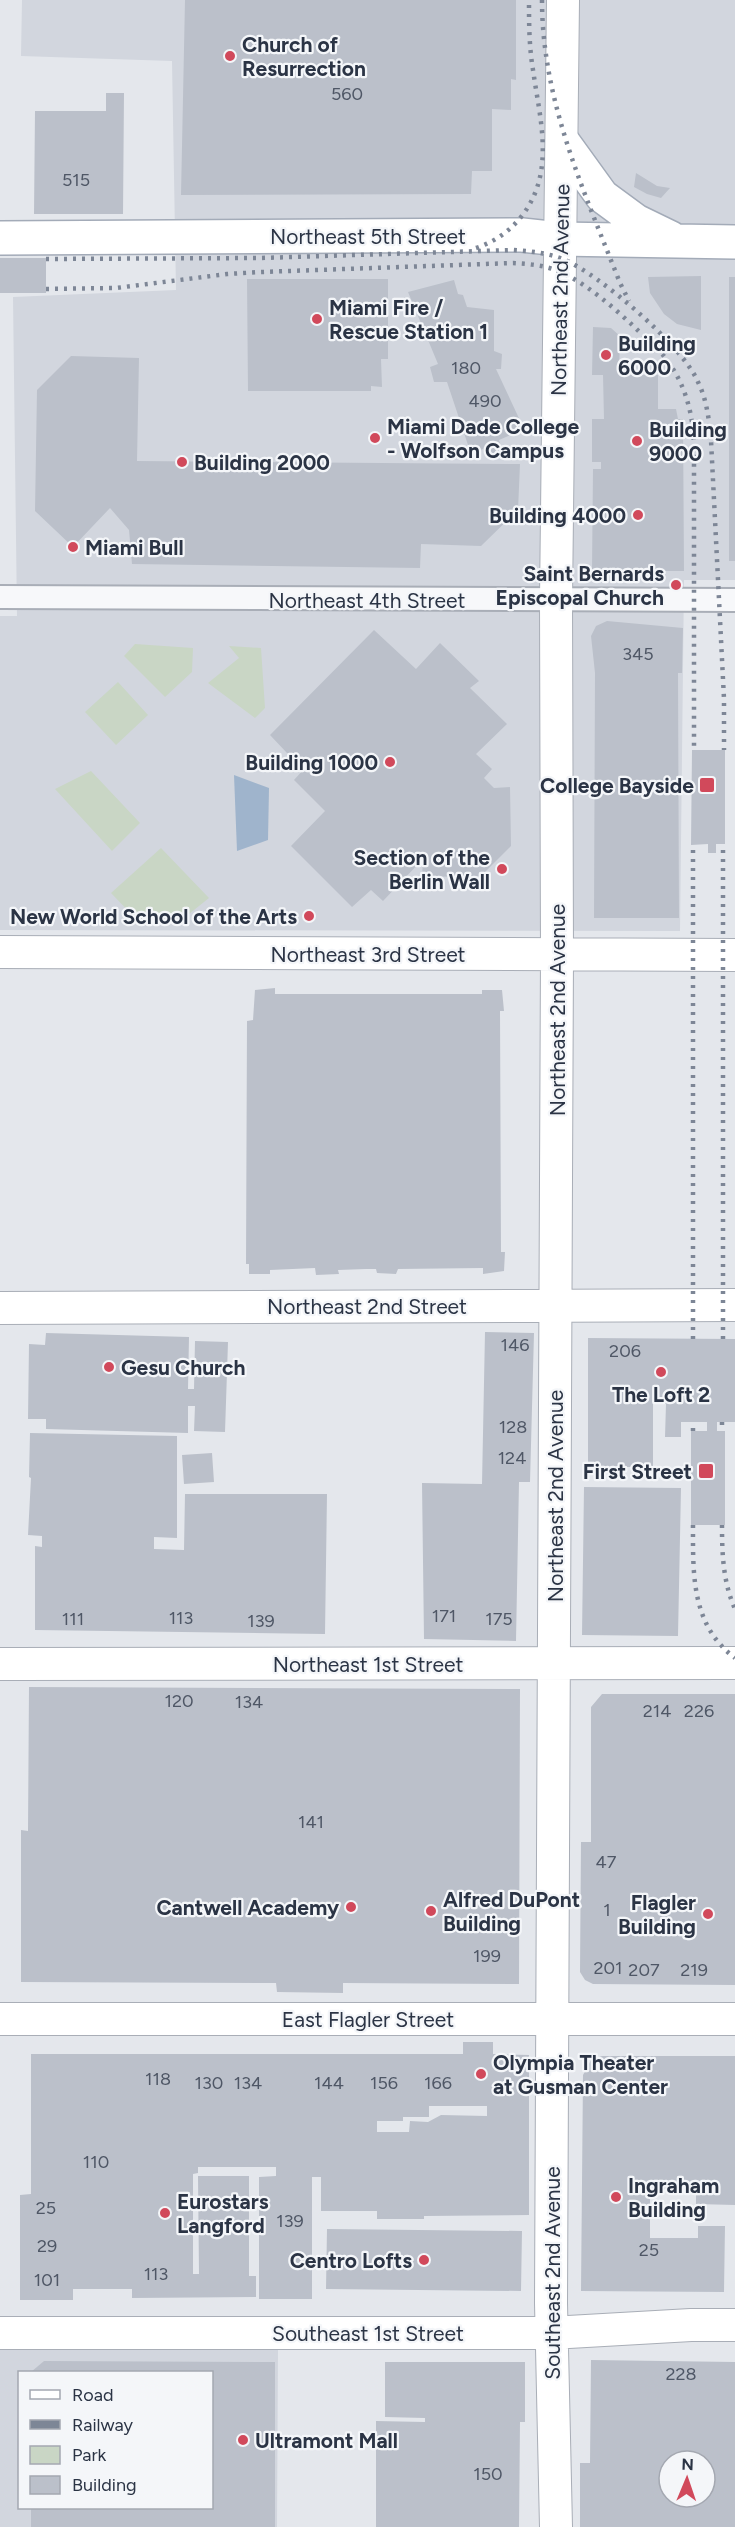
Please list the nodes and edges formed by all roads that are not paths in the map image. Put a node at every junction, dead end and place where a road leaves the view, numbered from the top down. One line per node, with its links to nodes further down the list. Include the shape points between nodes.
1 (563, 0): 2 (main road, Northeast 2nd Avenue)
2 (563, 142): 4 (main road, Northeast 2nd Avenue); 5 (main road, via 602,196 636,220)
3 (0, 238): 4 (main road, Northeast 5th Street, via 522,235)
4 (559, 239): 5 (main road, Northeast 5th Street); 8 (main road, Northeast 2nd Avenue)
5 (679, 242): 6 (main road, Northeast 5th Street)
6 (735, 242)
7 (0, 597): 8 (street, Northeast 4th Street)
8 (556, 600): 9 (street, Northeast 4th Street); 11 (main road, Northeast 2nd Avenue)
9 (735, 600)
10 (0, 952): 11 (main road, Northeast 3rd Street)
11 (557, 955): 12 (main road, Northeast 3rd Street); 13 (main road, Northeast 2nd Avenue)
12 (735, 955)
13 (556, 1305): 14 (main road, Northeast 2nd Street); 15 (main road, Northeast 2nd Street); 18 (main road, Northeast 2nd Avenue)
14 (735, 1305)
15 (0, 1308)
16 (735, 1663): 18 (main road, Northeast 1st Street)
17 (0, 1664): 18 (main road, Northeast 1st Street)
18 (554, 1664): 20 (main road, Northeast 2nd Avenue)
19 (0, 2019): 20 (main road, East Flagler Street)
20 (552, 2019): 21 (main road, East Flagler Street); 24 (main road, Southeast 2nd Avenue)
21 (735, 2019)
22 (735, 2325): 24 (main road, Southeast 1st Street)
23 (0, 2333): 24 (main road, Southeast 1st Street)
24 (551, 2334): 25 (main road, Southeast 2nd Avenue)
25 (555, 2527)

